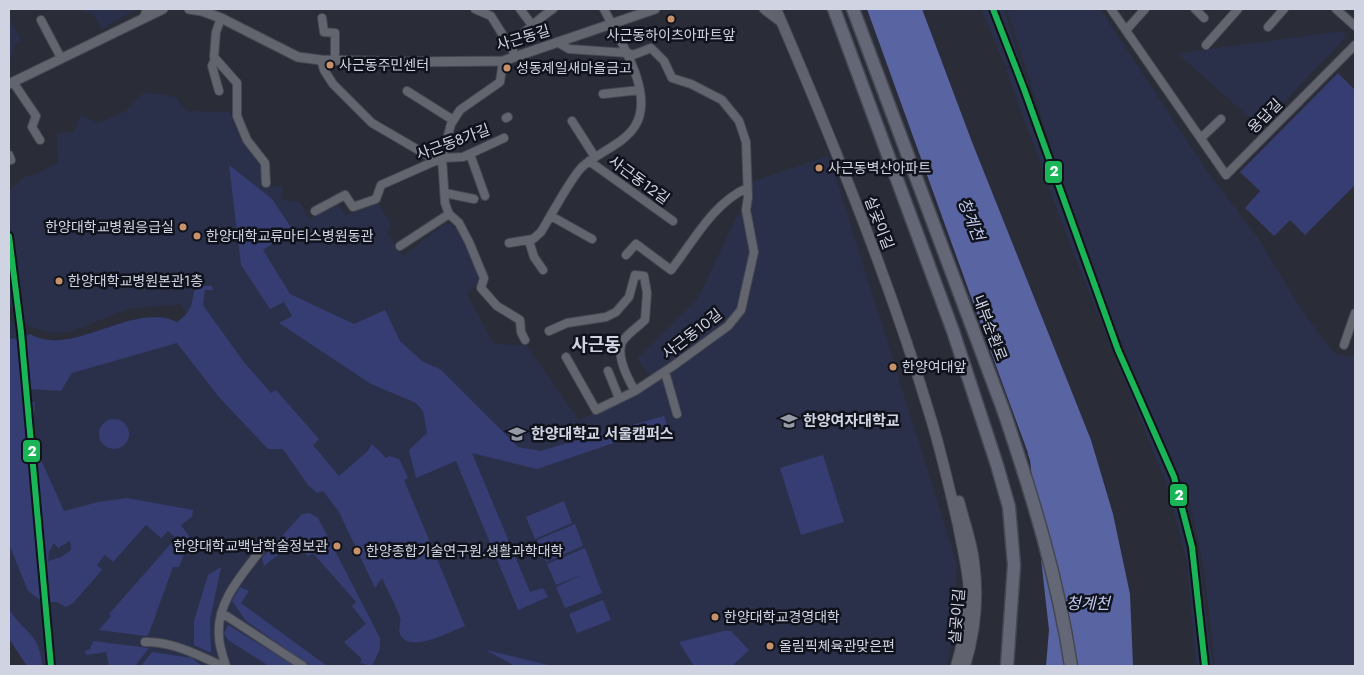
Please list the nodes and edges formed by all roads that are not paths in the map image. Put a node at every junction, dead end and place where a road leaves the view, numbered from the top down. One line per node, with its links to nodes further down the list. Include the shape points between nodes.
1 (163, 9): 18 (street)
2 (189, 9): 19 (street, 사근동길)
3 (475, 9): 30 (street, via 491,16)
4 (520, 9): 25 (street)
5 (553, 9): 25 (street)
6 (604, 9): 24 (street, 사근동12길)
7 (655, 9): 24 (street, 사근동길)
8 (764, 9): 23 (street)
9 (776, 9): 23 (main road, 살곶이길)
10 (834, 9): 90 (highway, via 953,331 1009,507 1014,565)
11 (853, 9): 91 (highway, 내부순환로, via 1025,474 1054,577)
12 (1111, 9): 28 (street, 용답길)
13 (1145, 9): 28 (street)
14 (1195, 9): 21 (street)
15 (1238, 9): 31 (street)
16 (1284, 9): 27 (street)
17 (1339, 10): 26 (street)
18 (146, 13): 35 (street)
19 (221, 18): 36 (street, via 216,32); 37 (street, 사근동길, via 298,57)
20 (322, 18): 38 (street, via 324,32 334,33)
21 (1204, 18)
22 (40, 20): 35 (street)
23 (781, 22): 71 (main road, 살곶이길, via 844,174)
24 (611, 23): 29 (street, 사근동길); 33 (street, 사근동12길)
25 (532, 25): 30 (street, via 528,32)
26 (1355, 26)
27 (1268, 27)
28 (1127, 28): 49 (street, 용답길)
29 (557, 42): 33 (street, via 569,49); 34 (street, 사근동길)
30 (510, 43): 34 (street)
31 (1206, 45)
32 (1355, 45): 49 (street, 용답길, via 1226,175)
33 (628, 53): 41 (street, 사근동12길); 55 (street, via 633,55 651,48 664,61 672,78 722,100 739,121 746,142)
34 (516, 56): 39 (street, 사근동길)
35 (61, 58): 40 (street)
36 (215, 59): 42 (street, via 212,66); 54 (street, via 237,83 237,116 247,140 265,163)
37 (321, 60): 38 (street, 사근동길); 52 (street, via 333,84 372,122 432,158)
38 (335, 60): 39 (street, 사근동길)
39 (503, 61): 46 (street, via 500,82 460,110)
40 (11, 83): 50 (street, via 36,116 32,127)
41 (640, 90): 44 (street); 53 (street, 사근동12길, via 636,125)
42 (218, 91)
43 (407, 91): 46 (street)
44 (603, 94)
45 (1221, 119): 49 (street)
46 (454, 120): 52 (street)
47 (572, 121): 53 (street, 사근동12길)
48 (504, 138): 51 (street, 사근동8가길)
49 (1201, 138)
50 (40, 140)
51 (470, 154): 52 (street, 사근동8가길); 57 (street)
52 (442, 158): 56 (street); 59 (street, 사근동8가길, via 381,185 376,199 353,207 344,195)
53 (592, 159): 61 (street, 사근동12길, via 580,169); 62 (street, 사근동12길)
54 (266, 183)
55 (747, 188): 67 (street, via 712,216 671,270 636,244); 76 (street, 사근동10길, via 747,225 754,252 741,310 728,326)
56 (445, 193): 58 (street); 60 (street)
57 (485, 196)
58 (474, 199)
59 (315, 210)
60 (449, 214): 66 (street); 72 (street, via 459,223 469,242 484,278 480,288 497,306 520,320)
61 (551, 216): 63 (street); 64 (street, 사근동12길, via 541,232)
62 (673, 221)
63 (592, 239)
64 (529, 241): 65 (street); 68 (street, via 534,257)
65 (509, 243)
66 (400, 246)
67 (626, 255)
68 (544, 270)
69 (1355, 313): 73 (street)
70 (549, 331): 77 (street, via 567,323 606,317 616,312 629,297 635,275 644,276 645,320 622,342 621,352)
71 (906, 339): 88 (main road, 살곶이길, via 944,463 966,563 968,601 965,636); 89 (main road, 살곶이길, via 921,369 949,460 974,561 973,637)
72 (525, 340)
73 (1344, 345)
74 (566, 357): 78 (street, 사근동10길, via 596,410)
75 (608, 371): 78 (street)
76 (665, 372): 77 (street, 사근동10길); 79 (street)
77 (635, 391): 78 (street, 사근동10길)
78 (619, 398)
79 (677, 414)
80 (260, 551): 81 (street, via 231,588)
81 (222, 613): 82 (street); 87 (street)
82 (220, 641): 84 (street); 86 (street)
83 (145, 642): 85 (street, via 196,654)
84 (228, 645)
85 (222, 666)
86 (226, 666)
87 (303, 666)
88 (956, 666)
89 (965, 666)
90 (1007, 666)
91 (1071, 666)

